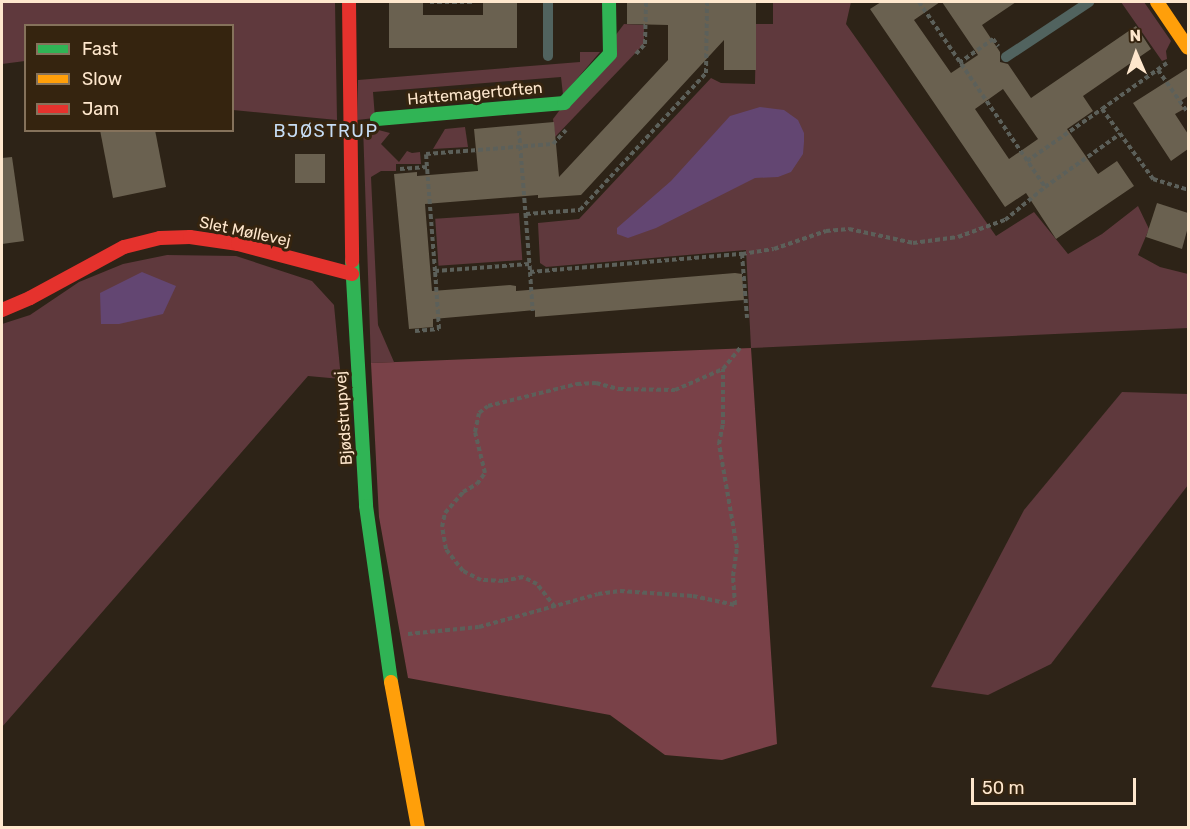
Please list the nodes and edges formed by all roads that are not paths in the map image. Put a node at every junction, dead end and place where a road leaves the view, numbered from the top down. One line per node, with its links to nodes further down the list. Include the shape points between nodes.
1 (349, 2): 10 (street, Bjødstrupvej)
2 (548, 2): 7 (lane, Hattemagertoften)
3 (609, 2): 9 (street, Hattemagertoften, via 610,54 564,103)
4 (1089, 2): 8 (lane)
5 (1157, 2): 6 (street)
6 (1188, 47)
7 (548, 57)
8 (1006, 57)
9 (377, 119)
10 (352, 274): 11 (street, Slet Møllevej, via 238,244 190,237 160,238 124,247); 12 (street, Bjødstrupvej, via 366,506 383,636)
11 (2, 310)
12 (418, 828)

